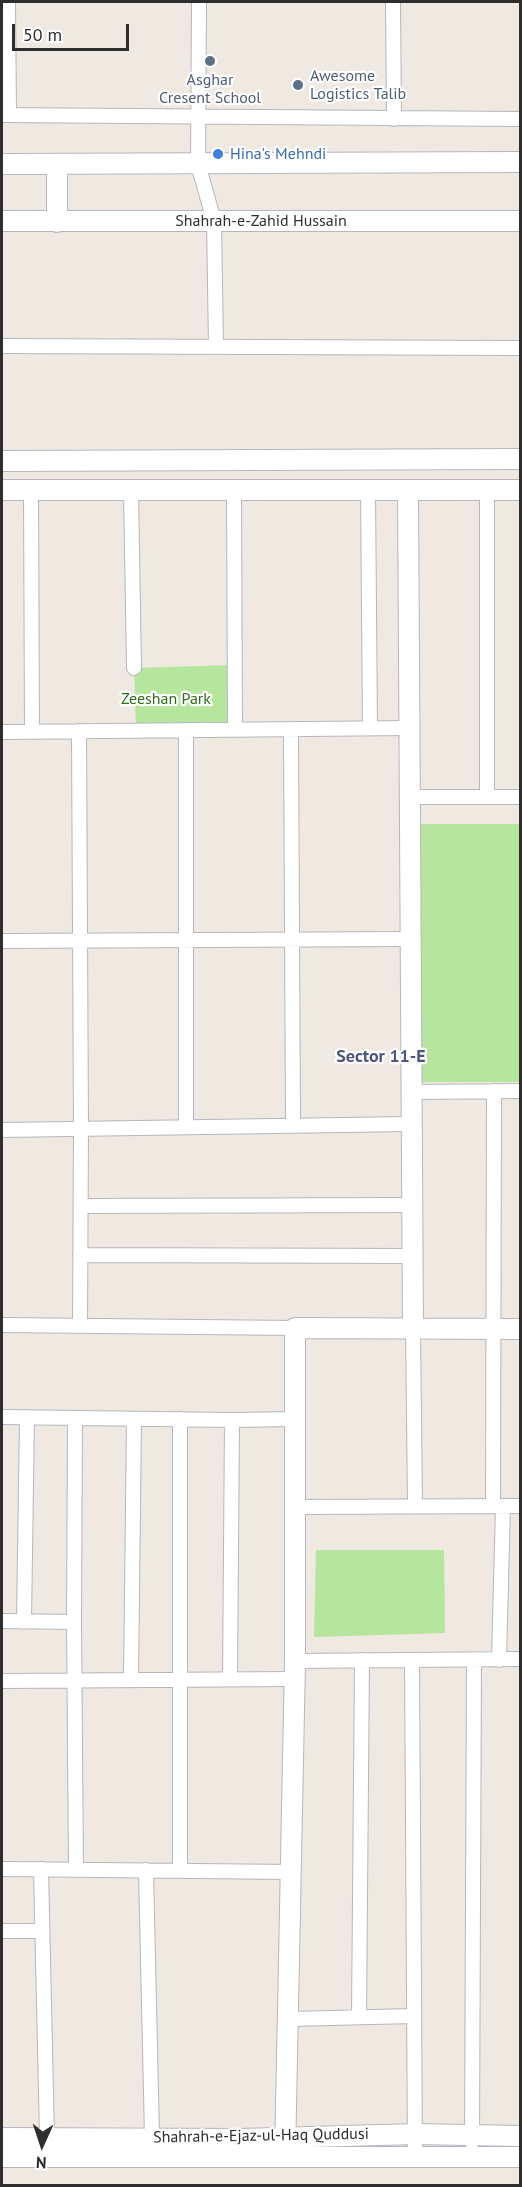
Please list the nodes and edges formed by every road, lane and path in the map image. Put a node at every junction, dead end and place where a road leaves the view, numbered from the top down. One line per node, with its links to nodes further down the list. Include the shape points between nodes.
1 (8, 2): 4 (street)
2 (199, 2): 5 (street)
3 (393, 2): 6 (street)
4 (5, 115): 5 (street)
5 (198, 115): 6 (street); 11 (street)
6 (394, 119): 7 (street)
7 (520, 119)
8 (520, 162): 11 (street)
9 (2, 164): 10 (street)
10 (57, 164): 11 (street); 15 (street)
11 (198, 164): 13 (street)
12 (2, 221): 15 (street, Shahrah-e-Zahid Hussain)
13 (214, 221): 14 (street, Shahrah-e-Zahid Hussain); 15 (street, Shahrah-e-Zahid Hussain); 17 (street)
14 (520, 221)
15 (57, 222)
16 (2, 346): 17 (street)
17 (216, 347): 18 (street)
18 (520, 348)
19 (520, 459): 20 (street)
20 (2, 461)
21 (487, 489): 26 (street); 28 (street); 39 (street)
22 (2, 490): 23 (street)
23 (31, 490): 24 (street); 37 (street)
24 (131, 490): 25 (street); 29 (street)
25 (234, 490): 27 (street); 34 (street)
26 (520, 490)
27 (368, 491): 28 (street); 30 (street)
28 (408, 491): 31 (street)
29 (134, 668)
30 (369, 728): 31 (street); 32 (street)
31 (408, 728): 38 (street)
32 (291, 729): 34 (street); 42 (street)
33 (186, 730): 34 (street); 35 (street); 44 (street)
34 (235, 730)
35 (79, 731): 37 (street); 41 (street)
36 (2, 732): 37 (street)
37 (32, 732)
38 (409, 797): 39 (street); 43 (street)
39 (487, 797): 40 (street)
40 (520, 797)
41 (81, 939): 44 (street); 45 (street); 52 (street)
42 (292, 939): 43 (street); 44 (street); 50 (street)
43 (410, 939): 48 (street)
44 (186, 940): 51 (street)
45 (2, 941)
46 (494, 1091): 47 (street); 48 (street); 62 (street)
47 (520, 1091)
48 (411, 1092): 49 (street)
49 (411, 1124): 50 (street); 54 (street)
50 (293, 1125): 51 (street)
51 (186, 1127): 52 (street)
52 (81, 1128): 53 (street); 55 (street)
53 (2, 1130)
54 (412, 1205): 55 (street); 57 (street)
55 (81, 1206): 56 (street)
56 (80, 1255): 57 (street); 59 (street)
57 (412, 1256): 61 (street)
58 (2, 1325): 59 (street)
59 (80, 1326): 60 (street)
60 (294, 1328): 61 (street); 69 (street)
61 (413, 1328): 62 (street); 71 (street)
62 (492, 1328): 63 (street); 72 (street)
63 (520, 1329)
64 (2, 1417): 65 (street)
65 (27, 1417): 66 (street); 76 (street)
66 (75, 1418): 67 (street); 77 (street)
67 (134, 1419): 68 (street); 85 (street)
68 (180, 1419): 70 (street); 86 (street)
69 (294, 1419): 70 (street); 74 (street)
70 (232, 1420): 84 (street)
71 (415, 1506): 72 (street); 74 (street)
72 (498, 1506): 73 (street); 79 (street)
73 (520, 1506)
74 (293, 1507): 83 (street)
75 (2, 1621): 76 (street)
76 (24, 1622): 77 (street)
77 (74, 1622): 87 (street)
78 (474, 1659): 79 (street); 82 (street); 101 (street)
79 (499, 1659): 80 (street)
80 (520, 1659)
81 (362, 1660): 82 (street); 83 (street); 98 (street)
82 (412, 1660): 97 (street)
83 (295, 1670): 84 (street); 94 (street)
84 (230, 1679): 86 (street)
85 (130, 1680): 86 (street); 87 (street)
86 (180, 1680): 93 (street)
87 (74, 1681): 88 (street); 91 (street)
88 (2, 1682)
89 (2, 1869): 90 (street)
90 (41, 1869): 91 (street); 96 (street)
91 (76, 1870): 92 (street)
92 (146, 1870): 93 (street); 103 (street)
93 (180, 1871): 94 (street)
94 (292, 1872): 99 (street)
95 (2, 1931): 96 (street)
96 (42, 1931): 105 (street)
97 (414, 2016): 98 (street); 100 (street)
98 (359, 2017): 99 (street)
99 (289, 2019): 106 (street)
100 (415, 2134): 101 (street, Shahrah-e-Ejaz-ul-Haq Quddusi); 106 (street, Shahrah-e-Ejaz-ul-Haq Quddusi); 109 (street)
101 (473, 2135): 102 (street, Shahrah-e-Ejaz-ul-Haq Quddusi); 107 (street)
102 (520, 2136)
103 (152, 2137): 105 (street, Shahrah-e-Ejaz-ul-Haq Quddusi); 106 (street, Shahrah-e-Ejaz-ul-Haq Quddusi, via 240,2139)
104 (2, 2138): 105 (street, Shahrah-e-Ejaz-ul-Haq Quddusi)
105 (46, 2138)
106 (286, 2147): 108 (street, Shahrah-e-Ejaz-ul-Haq Quddusi); 109 (street, Shahrah-e-Ejaz-ul-Haq Quddusi)
107 (471, 2156): 109 (street, Shahrah-e-Ejaz-ul-Haq Quddusi); 110 (street, Shahrah-e-Ejaz-ul-Haq Quddusi)
108 (2, 2157)
109 (415, 2157)
110 (520, 2157)

